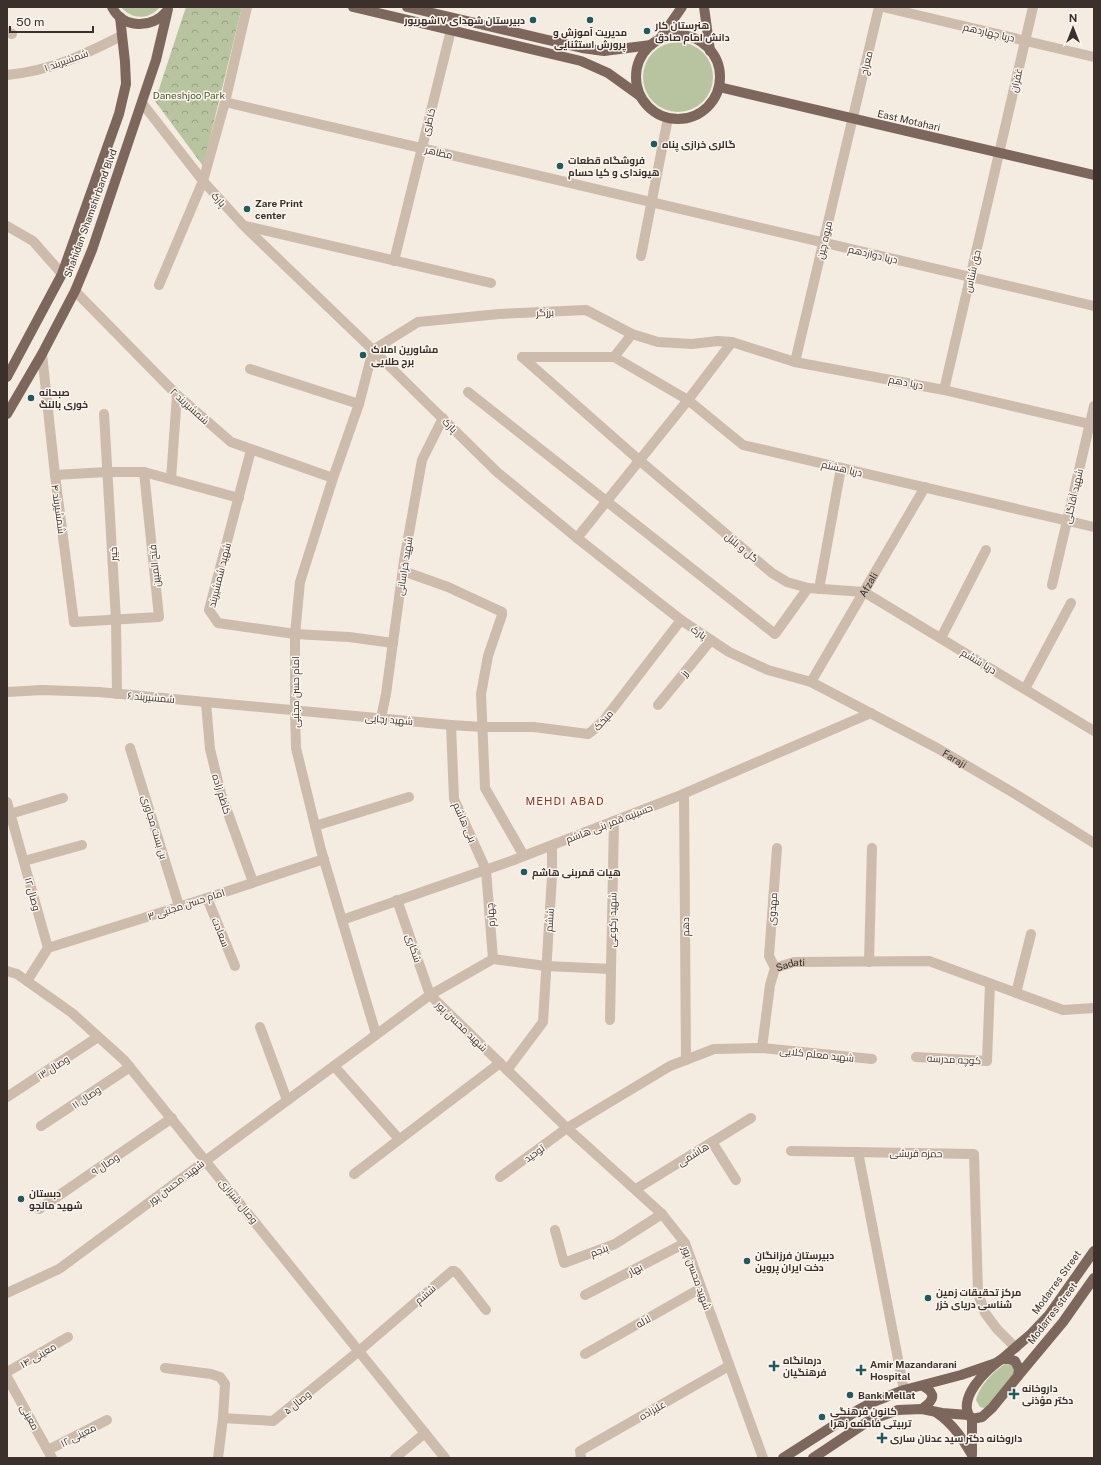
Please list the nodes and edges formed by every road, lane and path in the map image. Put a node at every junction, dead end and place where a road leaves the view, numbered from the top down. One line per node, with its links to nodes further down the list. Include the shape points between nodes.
1 (112, 7): 11 (main road)
2 (247, 7): 21 (street)
3 (353, 7): 12 (main road)
4 (407, 7): 15 (main road, via 604,51)
5 (682, 7): 15 (main road)
6 (704, 7): 16 (main road)
7 (879, 7): 24 (street, معراج)
8 (883, 7): 14 (street, دریا چهاردهم)
9 (1033, 7): 14 (street, غفران)
10 (168, 8): 11 (main road, via 157,20 143,24 135,24); 22 (main road, Shahidan Shamshirband Blvd, via 156,60)
11 (120, 17): 13 (main road, Shahidan Shamshirband Blvd)
12 (451, 30): 20 (main road, via 581,61 608,73); 25 (street, خاطری)
13 (121, 36): 18 (street, شمشیربند ۱, via 77,58 27,73); 35 (main road, Shahidan Shamshirband Blvd, via 126,84 119,114)
14 (1025, 41): 17 (street, دریا چهاردهم); 26 (street, غفران)
15 (655, 42): 16 (main road, via 673,36 687,36); 20 (main road, via 644,51 636,68)
16 (710, 51): 19 (main road, via 718,68)
17 (1094, 57)
18 (7, 75)
19 (719, 87): 23 (main road, via 711,103 700,112 687,118); 24 (main road, East Motahari)
20 (640, 96): 23 (main road, via 651,110)
21 (225, 102): 25 (street, مظاهر); 28 (street)
22 (142, 103): 28 (street, پارک); 39 (main road, Shahidan Shamshirband Blvd, via 92,250)
23 (668, 118): 29 (street)
24 (853, 119): 26 (main road, East Motahari); 32 (street, میوه چین)
25 (421, 148): 29 (street, مظاهر); 34 (street, خاطری)
26 (999, 153): 27 (main road, East Motahari); 36 (street, حق شناس)
27 (1094, 175)
28 (203, 181): 31 (street, پارک); 38 (street)
29 (652, 202): 32 (street, دریا دوازدهم); 33 (street)
30 (7, 226): 35 (street, via 33,241)
31 (244, 226): 34 (street); 44 (street, پارک)
32 (824, 242): 36 (street, دریا دوازدهم); 47 (street, میوه چین)
33 (642, 256)
34 (394, 261): 37 (street)
35 (62, 274): 49 (main road, Shahidan Shamshirband Blvd)
36 (970, 277): 40 (street, دریا دوازدهم); 50 (street, حق شناس)
37 (491, 283)
38 (159, 285)
39 (75, 291): 45 (main road, Shahidan Shamshirband Blvd); 52 (street, شمشیربند ۲)
40 (1094, 306)
41 (632, 334): 42 (street, برزگر, via 658,342 692,344); 44 (street, برزگر, via 586,310 499,314 418,322); 46 (street)
42 (718, 340): 43 (street, دریا دهم)
43 (732, 342): 47 (street, دریا دهم); 53 (street)
44 (373, 350): 54 (street, امام حسن مجتبی); 58 (street, پارک)
45 (42, 354): 56 (main road, Shahidan Shamshirband Blvd); 65 (street, شمشیربند ۴)
46 (614, 357): 53 (street, دریا هشتم); 61 (street, گل و بلبل, via 522,358)
47 (795, 362): 50 (street, دریا دهم)
48 (250, 369): 54 (street)
49 (7, 377)
50 (944, 390): 59 (street, دریا دهم)
51 (468, 392): 70 (street)
52 (178, 395): 60 (street, شمشیربند ۲, via 231,442); 66 (street)
53 (688, 400): 61 (street); 62 (street, دریا هشتم, via 743,445)
54 (358, 404): 67 (street, امام حسن مجتبی)
55 (1094, 406): 59 (street, شهید آقاگلی)
56 (7, 414)
57 (104, 414): 63 (street, خیبر)
58 (443, 418): 73 (street, پارک, via 498,472); 75 (street, شهید خراسانی, via 422,460)
59 (1092, 424): 71 (street, شهید آقاگلی)
60 (251, 450): 67 (street, شمشیربند ۲); 69 (street, شهید شمشیربند)
61 (639, 460): 70 (street); 77 (street, گل و بلبل, via 772,572 787,582)
62 (841, 468): 68 (street, دریا هشتم); 77 (street)
63 (106, 472): 64 (street); 65 (street); 80 (street, خیبر)
64 (144, 472): 66 (street); 80 (street, فتح المبین, via 159,617)
65 (55, 475): 80 (street, شمشیربند ۴, via 74,622)
66 (170, 478): 69 (street)
67 (333, 478): 82 (street, امام حسن مجتبی, via 300,582)
68 (925, 487): 71 (street, دریا هشتم); 78 (street, Afzali)
69 (239, 498): 82 (street, شهید شمشیربند, via 209,610 218,623)
70 (607, 501): 73 (street); 77 (street, via 775,634)
71 (1067, 520): 72 (street, دریا هشتم); 76 (street, شهید آقاگلی)
72 (1094, 527)
73 (577, 538): 81 (street, پارک)
74 (986, 550): 83 (street)
75 (403, 571): 85 (street, شهید خراسانی); 96 (street, via 448,587 502,612 488,656 481,694)
76 (1052, 585)
77 (814, 588): 78 (street, گل و بلبل)
78 (864, 592): 83 (street, دریا ششم); 86 (street, Afzali)
79 (1071, 603): 87 (street)
80 (116, 620): 89 (street, خیبر)
81 (681, 620): 84 (street, پارک); 96 (street, میخک, via 604,720 588,734 534,727)
82 (295, 634): 85 (street, شهید شمشیربند); 92 (street, امام حسن مجتبی)
83 (941, 638): 87 (street, دریا ششم)
84 (711, 640): 86 (street, پارک, via 729,652 768,670); 91 (street, رز)
85 (393, 643): 94 (street, شهید خراسانی)
86 (811, 682): 93 (street, Faraji)
87 (1025, 689): 97 (street, دریا ششم)
88 (7, 692): 89 (street, شمشیربند ۶, via 42,690)
89 (117, 694): 90 (street, شمشیربند ۶)
90 (206, 703): 92 (street, شمشیربند ۶); 115 (street, کاظم زاده, via 210,749 221,794)
91 (658, 705)
92 (295, 711): 94 (street, شهید رجایی); 105 (street, امام حسن مجتبی, via 296,748)
93 (870, 713): 99 (street, حسینیه قمر بنی هاشم); 106 (street, Faraji, via 1018,795)
94 (381, 718): 95 (street, شهید رجایی)
95 (450, 724): 96 (street, شهید رجایی); 114 (street, بنی هاشم, via 454,799)
96 (482, 727): 111 (street, via 485,788)
97 (1094, 730)
98 (130, 748): 118 (street, بن بست مجاوری)
99 (684, 794): 104 (street, حسینیه قمر بنی هاشم); 141 (street, دهم)
100 (409, 797): 105 (street)
101 (63, 798): 103 (street)
102 (7, 802): 103 (street, وصال ۱۲)
103 (10, 814): 113 (street, وصال ۱۲)
104 (614, 821): 108 (street, حسینیه قمر بنی هاشم); 127 (street, شهید رکوعی)
105 (315, 826): 112 (street, امام حسن مجتبی)
106 (1094, 843)
107 (82, 845): 113 (street)
108 (552, 846): 111 (street, حسینیه قمر بنی هاشم); 125 (street, ششم)
109 (777, 848): 126 (street, مهدوی, via 769,956)
110 (872, 848): 123 (street)
111 (524, 856): 114 (street, حسینیه قمر بنی هاشم)
112 (324, 859): 115 (street, امام حسن مجتبی ۳); 119 (street, امام حسن مجتبی)
113 (24, 861): 121 (street, وصال ۱۲)
114 (486, 870): 117 (street, حسینیه قمر بنی هاشم); 122 (street, چهارم)
115 (253, 882): 116 (street, امام حسن مجتبی ۳)
116 (207, 898): 118 (street, امام حسن مجتبی ۳); 124 (street, سعادت)
117 (397, 900): 119 (street, حسینیه قمر بنی هاشم); 132 (street, شکاری)
118 (179, 906): 121 (street, امام حسن مجتبی ۳)
119 (342, 920): 136 (street, امام حسن مجتبی)
120 (1031, 934): 131 (street)
121 (48, 948): 129 (street)
122 (494, 960): 125 (street); 132 (street)
123 (869, 962): 126 (street, Sadati, via 794,962); 130 (street, Sadati, via 929,961)
124 (235, 966)
125 (546, 966): 127 (street); 143 (street, ششم, via 543,1022)
126 (775, 968): 138 (street, Sadati, via 770,985)
127 (611, 969): 134 (street, شهید رکوعی)
128 (7, 971): 129 (street, وصال شیرازی)
129 (27, 981): 137 (street, وصال شیرازی, via 72,1013)
130 (990, 984): 131 (street, Sadati); 139 (street, کوچه مدرسه, via 987,1061)
131 (1016, 993): 133 (street, Sadati, via 1063,1010)
132 (430, 995): 136 (street, شهید محسن پور); 143 (street, شهید محسن پور)
133 (1094, 1008)
134 (610, 1020)
135 (260, 1027): 146 (street)
136 (376, 1034): 142 (street, شهید محسن پور)
137 (98, 1037): 144 (street, وصال شیرازی); 145 (street, وصال ۱۳)
138 (762, 1048): 140 (street, شهید معلم کلایی); 141 (street, via 714,1049)
139 (916, 1058)
140 (872, 1059)
141 (686, 1060): 150 (street, via 670,1066)
142 (334, 1066): 146 (street, شهید محسن پور); 151 (street)
143 (503, 1066): 150 (street, شهید محسن پور); 151 (street, ششم)
144 (130, 1067): 147 (street, وصال شیرازی); 149 (street, وصال ۱۱)
145 (7, 1097)
146 (287, 1100): 155 (street, شهید محسن پور)
147 (172, 1118): 155 (street, وصال شیرازی); 160 (street, وصال ۹)
148 (751, 1118): 152 (street, هاشمی)
149 (41, 1126)
150 (568, 1128): 157 (street, توحید); 159 (street, شهید محسن پور)
151 (399, 1139): 156 (street, ششم)
152 (712, 1142): 158 (street); 159 (street, هاشمی)
153 (791, 1152): 154 (street, حمزه قریشی)
154 (858, 1152): 171 (street, حمزه قریشی, via 974,1154 978,1293 985,1312); 181 (street)
155 (206, 1160): 167 (street, شهید محسن پور, via 59,1269); 172 (street, وصال شیرازی)
156 (354, 1174)
157 (500, 1177)
158 (736, 1180)
159 (636, 1189): 161 (street, شهید محسن پور)
160 (39, 1209)
161 (662, 1214): 162 (street, پنجم, via 615,1244 564,1264); 163 (street, شهید محسن پور)
162 (555, 1230)
163 (685, 1243): 166 (street, شهید محسن پور); 168 (street, بهار)
164 (1094, 1250): 171 (main road, Modarres Street, via 1049,1315)
165 (1094, 1278): 178 (main road, Modarres street, via 1063,1322)
166 (701, 1288): 173 (street, لاله); 175 (street, شهید محسن پور)
167 (7, 1294)
168 (585, 1295)
169 (486, 1310): 172 (street, ششم, via 458,1273 452,1271)
170 (68, 1337): 177 (street, معینی ۱۴)
171 (1016, 1348): 174 (main road, Modarres Street)
172 (359, 1351): 185 (street, وصال ۵, via 273,1421); 187 (street, وصال شیرازی)
173 (586, 1354)
174 (999, 1361): 178 (main road, via 1015,1361 1019,1368); 180 (main road); 184 (main road, via 978,1381 970,1394 967,1404)
175 (729, 1366): 193 (street, علیزاده, via 580,1451); 194 (street, شهید محسن پور)
176 (165, 1368): 185 (street, via 220,1377 225,1384)
177 (7, 1372)
178 (1018, 1376): 184 (main road, Modarres street, via 982,1417)
179 (7, 1377): 188 (street, معینی)
180 (923, 1386): 181 (main road); 182 (main road, via 930,1390 933,1398)
181 (904, 1390): 195 (main road, via 858,1410)
182 (922, 1408): 183 (main road); 196 (main road, via 898,1410 870,1420)
183 (934, 1411): 184 (main road); 189 (main road, via 955,1429)
184 (970, 1417): 189 (main road)
185 (223, 1418): 190 (street)
186 (108, 1420): 188 (street, معینی ۱۲)
187 (425, 1433): 191 (street); 192 (street, وصال شیرازی)
188 (50, 1454)
189 (972, 1456)
190 (218, 1458)
191 (395, 1458)
192 (445, 1458)
193 (581, 1458)
194 (763, 1458)
195 (784, 1458)
196 (813, 1458)

